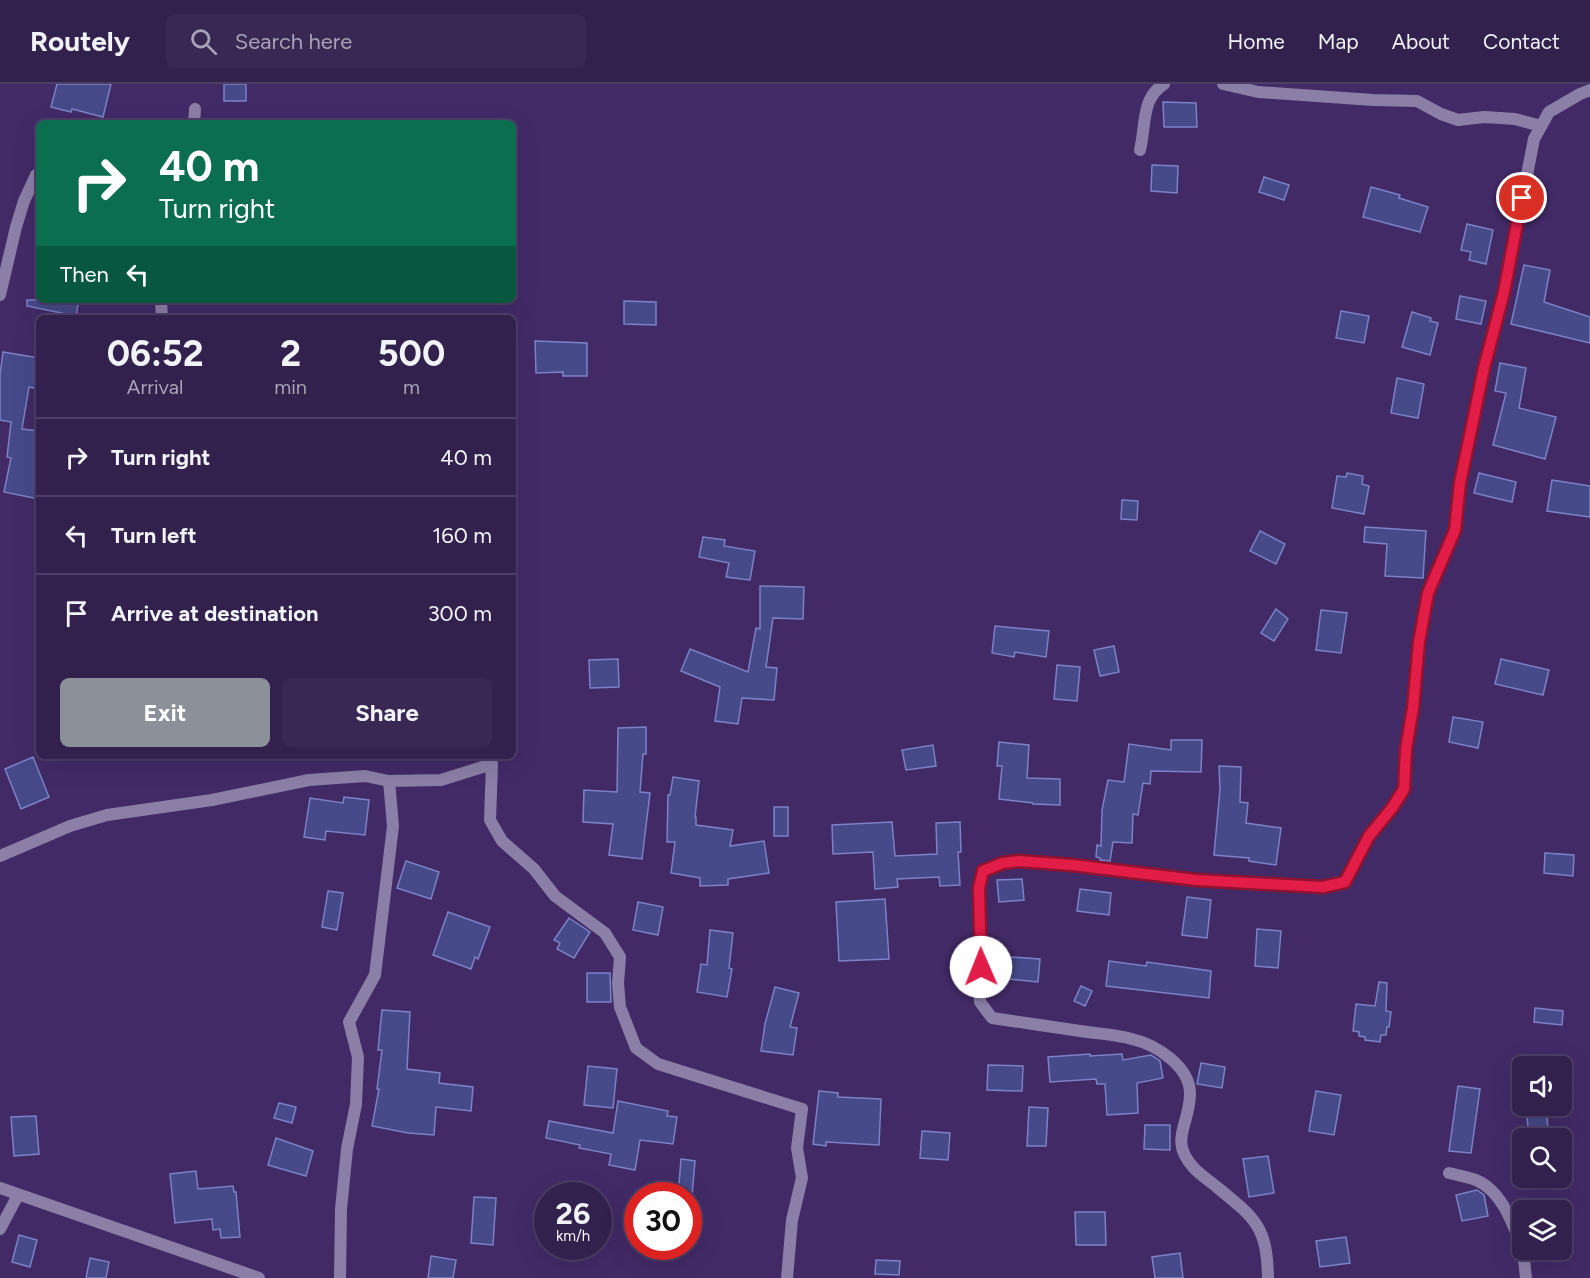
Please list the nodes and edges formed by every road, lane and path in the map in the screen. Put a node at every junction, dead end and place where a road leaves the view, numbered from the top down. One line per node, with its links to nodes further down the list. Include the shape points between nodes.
1 (1164, 84): 7 (street, via 1154,90 1147,104)
2 (1223, 84): 6 (street, via 1258,92 1416,101 1458,120 1515,119)
3 (1590, 90): 6 (street, via 1549,112)
4 (195, 109): 5 (street)
5 (194, 120)
6 (1541, 126): 21 (street, via 1534,139 1504,292 1470,432 1455,530 1428,593 1404,789 1369,836 1345,882 1323,887 1196,880 1019,861 983,871 979,888 980,1002 992,1018 1133,1039 1162,1052 1183,1071 1190,1087 1190,1111 1180,1140 1182,1152 1194,1169 1246,1210 1261,1230)
7 (1140, 150)
8 (36, 175): 9 (street, via 24,201)
9 (0, 295)
10 (389, 781): 11 (street, via 365,776 309,780 212,800 107,815); 19 (street, via 393,826 375,975 349,1022 358,1057 356,1104 340,1209); 20 (street, via 441,780 492,764 490,820 502,842 534,869 555,896 605,933 620,957 620,1007 636,1048 658,1064 802,1108 797,1148 802,1178 792,1220)
11 (0, 856)
12 (1449, 1173): 15 (street, via 1478,1181 1498,1197)
13 (0, 1188): 14 (street)
14 (18, 1195): 16 (street); 18 (street)
15 (1512, 1219)
16 (0, 1229)
17 (1524, 1260): 22 (street)
18 (259, 1278)
19 (340, 1278)
20 (788, 1278)
21 (1268, 1278)
22 (1526, 1278)

